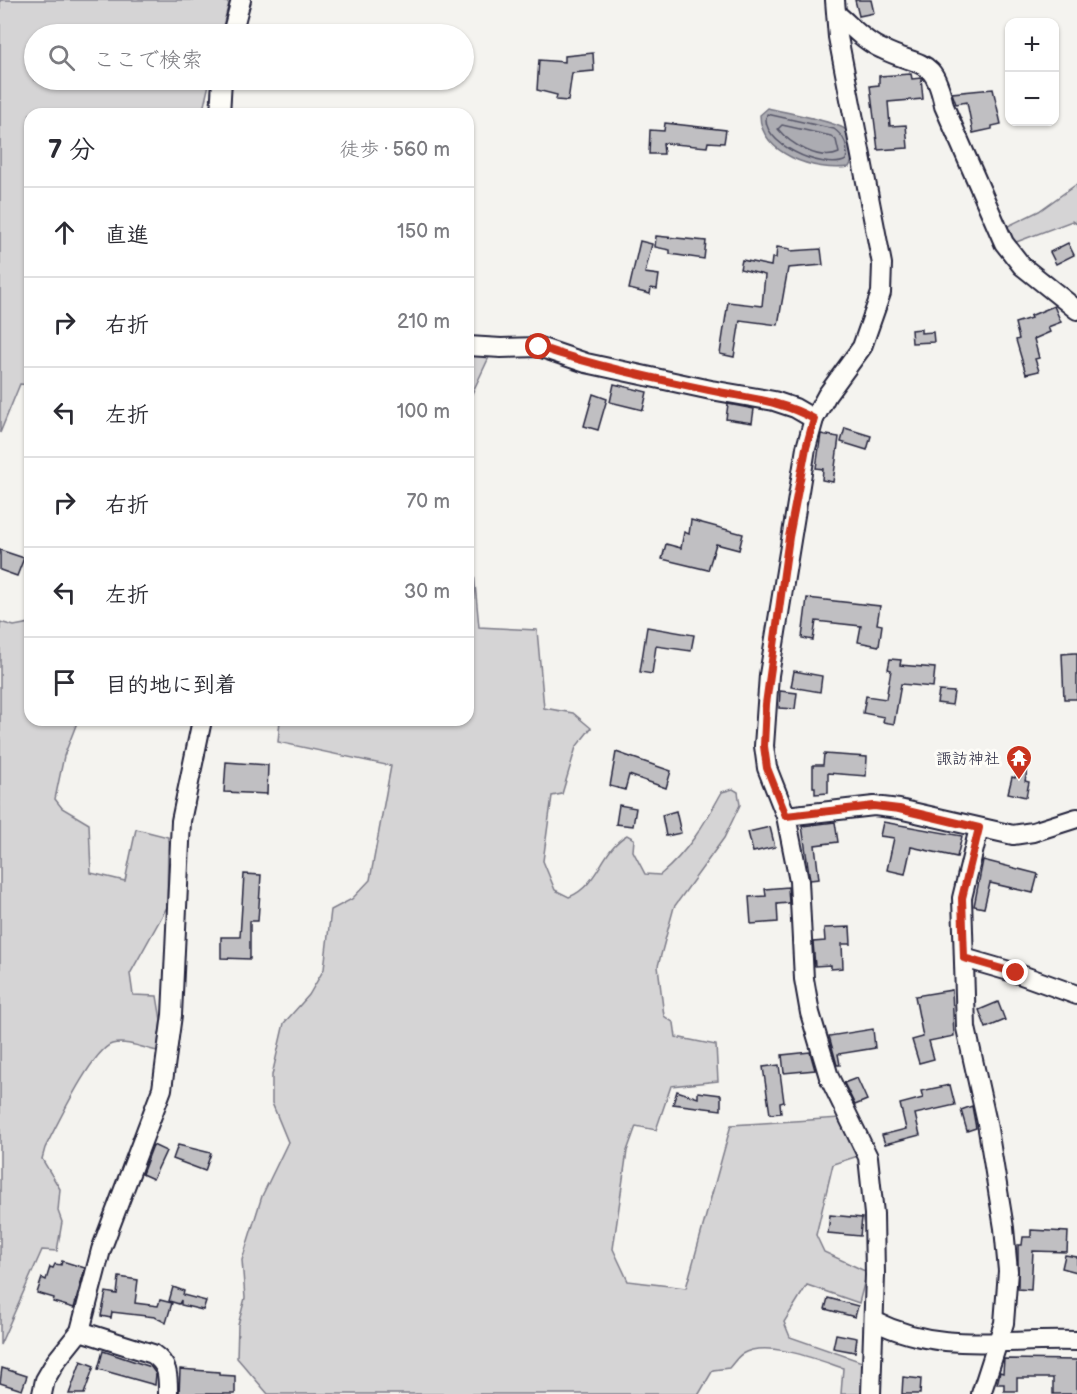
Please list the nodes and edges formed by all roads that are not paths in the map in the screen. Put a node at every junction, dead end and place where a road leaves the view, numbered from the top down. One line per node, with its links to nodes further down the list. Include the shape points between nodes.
1 (241, 0): 3 (street)
2 (836, 8): 6 (street, via 879,48 915,59 934,76 1004,243 1022,266); 8 (street, via 838,37 882,264 881,293 862,347 826,395)
3 (235, 24)
4 (221, 90): 5 (street)
5 (220, 108)
6 (1077, 310)
7 (474, 346): 8 (street, via 539,347 586,363 774,401)
8 (814, 419): 10 (street, via 789,537 766,704 767,768)
9 (201, 726): 16 (street, via 181,821 172,1015 162,1089 100,1250)
10 (786, 816): 12 (street, via 874,806); 15 (street, via 799,881 804,979 810,1013 829,1077 868,1157 874,1214)
11 (1077, 818): 12 (street, via 1013,835)
12 (979, 828): 13 (street, via 962,898)
13 (964, 958): 14 (street); 18 (street, via 966,1028 987,1124 1008,1271 1004,1323)
14 (1077, 995)
15 (874, 1321): 18 (street, via 900,1334); 21 (street)
16 (80, 1331): 19 (street, via 56,1360); 20 (street, via 164,1361)
17 (1077, 1341): 18 (street)
18 (997, 1344): 22 (street)
19 (42, 1394)
20 (168, 1394)
21 (871, 1394)
22 (981, 1394)

